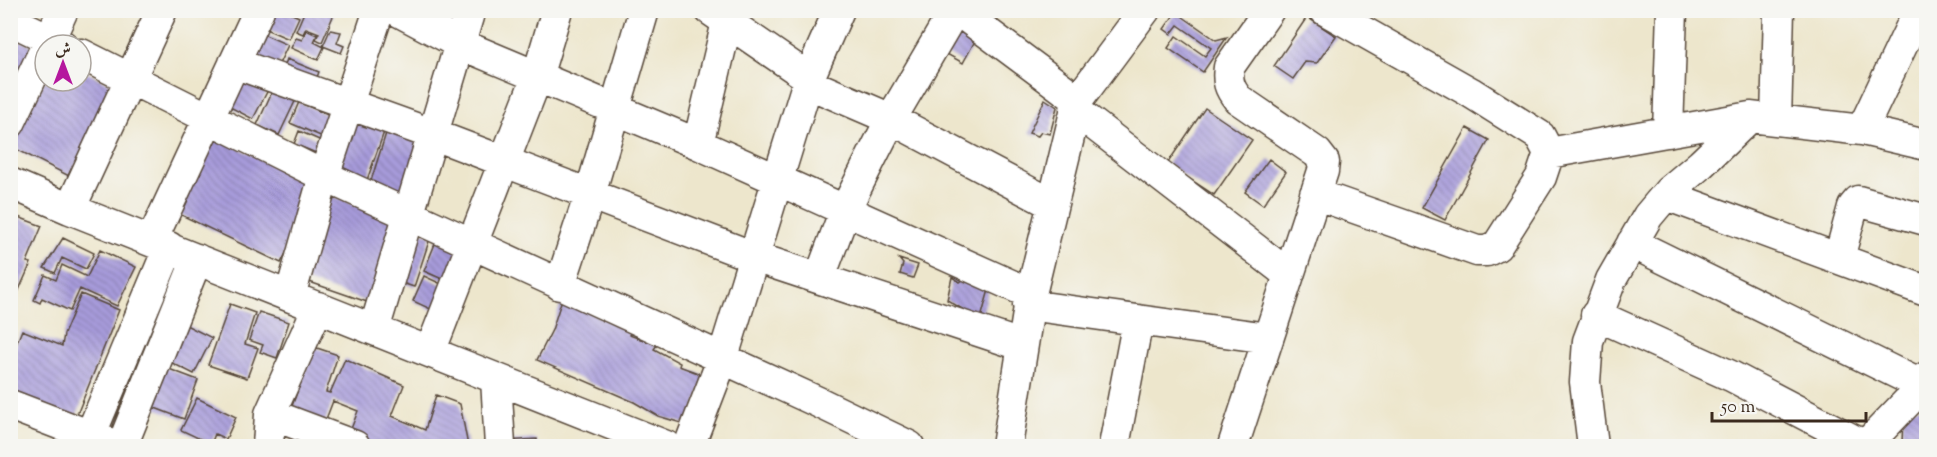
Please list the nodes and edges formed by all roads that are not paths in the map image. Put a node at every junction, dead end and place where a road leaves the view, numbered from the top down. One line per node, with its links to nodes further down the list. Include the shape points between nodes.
1 (63, 10): 20 (street)
2 (162, 10): 25 (street)
3 (259, 10): 24 (street)
4 (379, 10): 30 (street)
5 (396, 10): 22 (street)
6 (470, 10): 22 (street)
7 (557, 10): 26 (street)
8 (644, 10): 31 (street)
9 (839, 10): 27 (street)
10 (952, 10): 33 (street)
11 (957, 10): 29 (street)
12 (1269, 10): 47 (street, via 1229,67 1227,78 1238,99 1321,158 1323,171)
13 (1672, 10): 37 (street)
14 (1779, 10): 34 (street)
15 (1919, 10): 36 (street)
16 (1327, 11): 41 (street, via 1540,136)
17 (724, 14): 27 (street); 39 (street)
18 (1129, 16): 29 (street)
19 (10, 20): 21 (street)
20 (55, 33)
21 (33, 34)
22 (460, 44): 26 (street); 38 (street)
23 (93, 59): 25 (street)
24 (234, 63): 30 (street); 32 (street)
25 (132, 77): 32 (street); 50 (street)
26 (537, 77): 31 (street); 42 (street)
27 (809, 78): 33 (street, via 812,85); 44 (street)
28 (33, 79): 35 (street)
29 (1077, 105): 49 (street); 60 (street)
30 (348, 106): 38 (street); 43 (street)
31 (614, 110): 39 (street); 46 (street)
32 (207, 119): 43 (street); 55 (street)
33 (891, 119): 49 (street); 51 (street)
34 (1763, 119): 36 (street); 37 (street); 48 (street)
35 (10, 123)
36 (1862, 130): 40 (street)
37 (1668, 132): 41 (street)
38 (432, 134): 42 (street); 52 (street)
39 (698, 144): 44 (street)
40 (1926, 145)
41 (1549, 153): 47 (street, via 1541,177 1497,246 1487,251 1477,251)
42 (503, 163): 46 (street); 56 (street)
43 (324, 176): 52 (street); 64 (street)
44 (777, 181): 51 (street); 57 (street)
45 (10, 183): 50 (street)
46 (590, 194): 57 (street); 62 (street)
47 (1315, 194): 60 (street)
48 (1666, 195): 54 (street); 58 (street)
49 (1052, 204): 65 (street)
50 (70, 209): 55 (street)
51 (845, 210): 61 (street); 65 (street)
52 (410, 216): 56 (street); 69 (street)
53 (1926, 220): 58 (street, via 1858,201)
54 (1632, 243): 67 (street); 75 (street)
55 (161, 244): 59 (street); 79 (street)
56 (471, 244): 62 (street); 72 (street)
57 (754, 257): 61 (street); 73 (street)
58 (1839, 258): 63 (street)
59 (197, 259): 64 (street); 81 (street)
60 (1289, 275): 70 (street)
61 (820, 277): 71 (street)
62 (560, 285): 73 (street)
63 (1926, 291)
64 (290, 296): 66 (street)
65 (1029, 300): 68 (street); 71 (street)
66 (318, 307): 69 (street); 77 (street)
67 (1596, 315): 80 (street, via 1731,376); 91 (street, via 1588,341 1584,382)
68 (1138, 320): 70 (street); 89 (street)
69 (374, 330): 72 (street)
70 (1268, 338): 90 (street)
71 (1021, 345): 88 (street)
72 (430, 352): 74 (street)
73 (722, 360): 86 (street); 87 (street)
74 (496, 379): 78 (street); 84 (street)
75 (1924, 381): 80 (street)
76 (10, 405): 79 (street)
77 (270, 414): 82 (street); 83 (street)
78 (605, 435): 85 (street)
79 (82, 439)
80 (1865, 446)
81 (122, 447)
82 (268, 447)
83 (355, 447)
84 (500, 447)
85 (666, 447)
86 (689, 447)
87 (909, 447)
88 (1007, 447)
89 (1114, 447)
90 (1233, 447)
91 (1593, 447)

